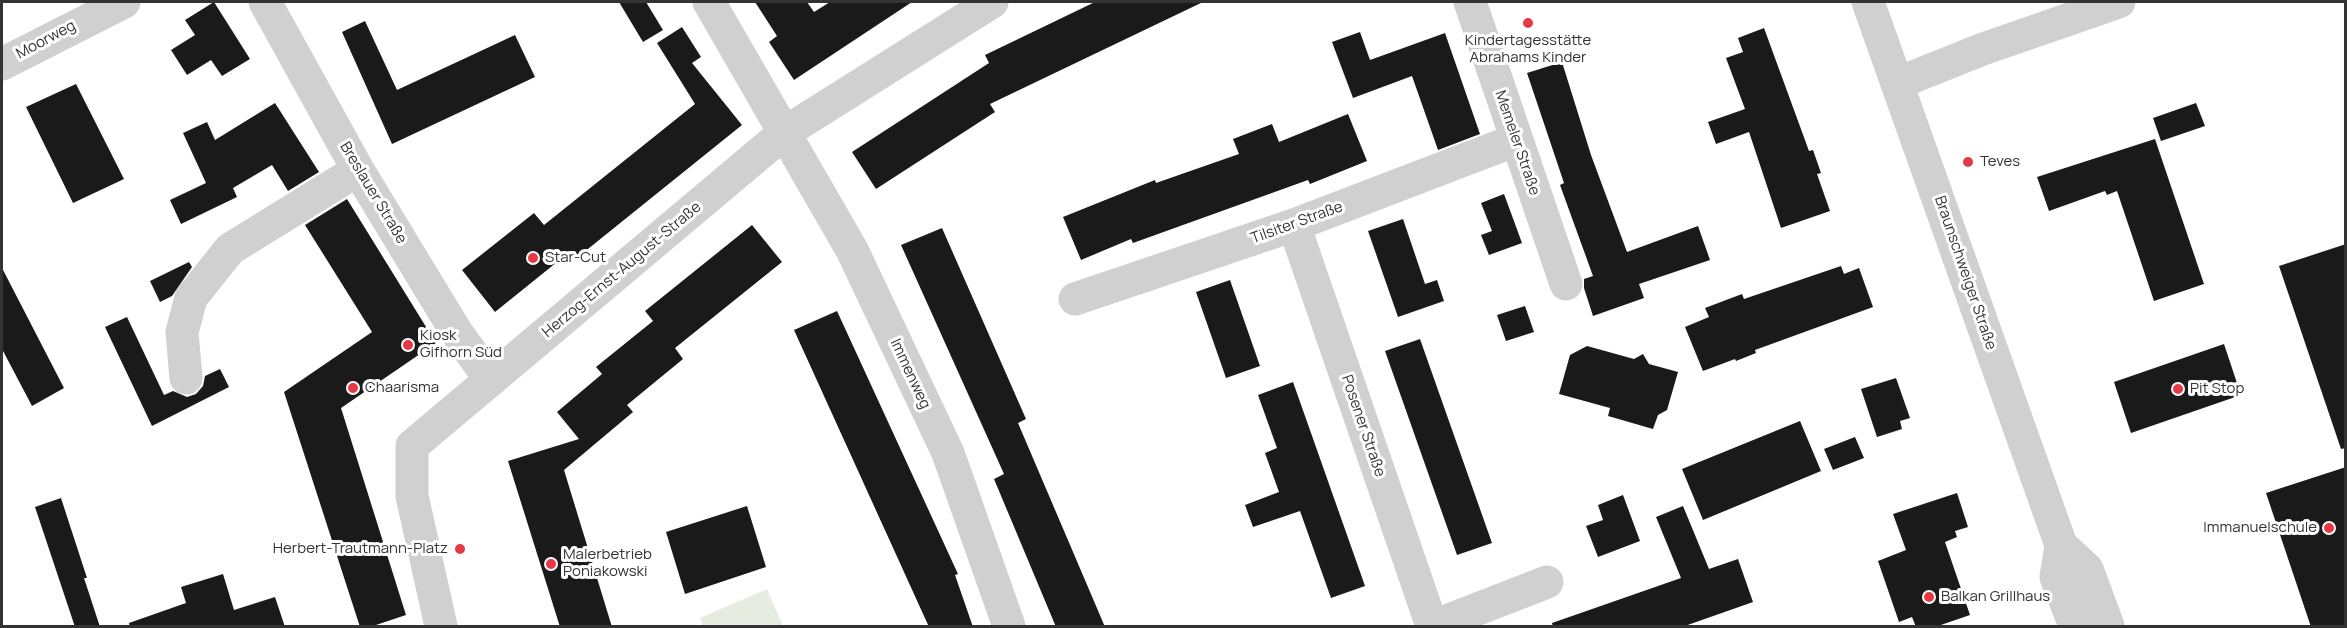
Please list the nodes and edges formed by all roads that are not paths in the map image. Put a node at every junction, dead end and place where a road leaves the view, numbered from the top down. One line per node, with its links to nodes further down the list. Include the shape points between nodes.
1 (124, 2): 8 (street, Moorweg)
2 (265, 2): 12 (street, Breslauer Straße)
3 (709, 2): 10 (street, Immenweg)
4 (992, 2): 10 (street, Herzog-Ernst-August-Straße)
5 (1470, 2): 11 (street, Memeler Straße)
6 (1868, 2): 9 (street, Braunschweiger Straße)
7 (2119, 2): 9 (street)
8 (2, 64)
9 (1898, 83): 18 (street, Braunschweiger Straße)
10 (784, 133): 17 (street, Herzog-Ernst-August-Straße); 21 (street, Immenweg, via 852,250 948,453)
11 (1516, 140): 13 (street, Tilsiter Straße); 14 (street, Memeler Straße)
12 (358, 170): 16 (street, via 230,249 191,298 182,332); 17 (street, Breslauer Straße, via 457,333)
13 (1294, 225): 15 (street, Tilsiter Straße); 22 (street, Posener Straße)
14 (1566, 284)
15 (1075, 299)
16 (186, 378)
17 (491, 380): 20 (street, Herzog-Ernst-August-Straße, via 412,446 412,496)
18 (2061, 545): 23 (street, Braunschweiger Straße, via 2056,577); 24 (street, Braunschweiger Straße, via 2087,569)
19 (1547, 582): 22 (street)
20 (441, 627)
21 (1009, 627)
22 (1433, 627)
23 (2075, 627)
24 (2108, 627)

